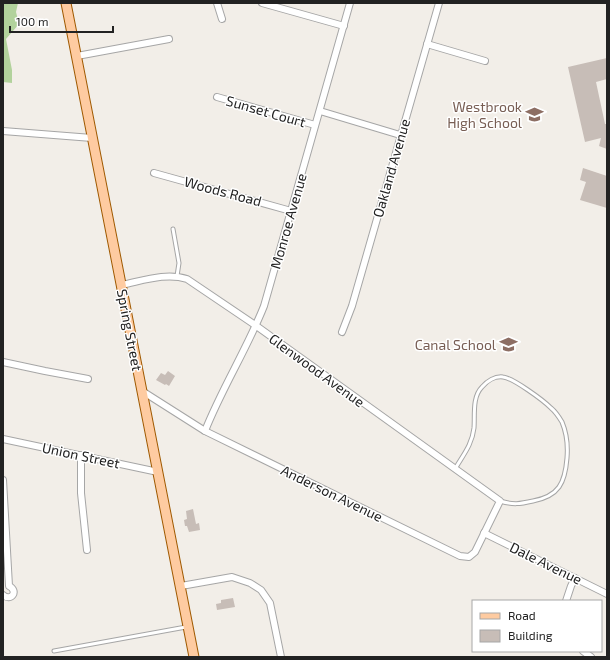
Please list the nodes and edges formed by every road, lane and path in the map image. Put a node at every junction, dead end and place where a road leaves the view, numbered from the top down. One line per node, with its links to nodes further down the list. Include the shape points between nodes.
1 (66, 3): 10 (main road, Spring Street)
2 (217, 3): 6 (street)
3 (262, 3): 7 (street)
4 (350, 3): 7 (street, Monroe Avenue)
5 (439, 3): 9 (street, Oakland Avenue)
6 (222, 19)
7 (344, 26): 13 (street, Monroe Avenue)
8 (169, 39): 10 (street)
9 (427, 44): 11 (street); 16 (street, Oakland Avenue)
10 (77, 56): 17 (main road, Spring Street)
11 (486, 60)
12 (217, 97): 14 (street, Sunset Court)
13 (320, 111): 14 (street, Monroe Avenue); 16 (street)
14 (316, 125): 19 (street, Monroe Avenue)
15 (3, 131): 17 (street)
16 (400, 135): 24 (street, Oakland Avenue, via 352,306)
17 (92, 138): 22 (main road, Spring Street)
18 (154, 173): 19 (street, Woods Road)
19 (291, 211): 23 (street, Monroe Avenue, via 264,306)
20 (172, 229): 21 (lane, via 178,258)
21 (177, 276): 22 (street, Glenwood Avenue, via 169,275); 23 (street, Glenwood Avenue, via 187,279)
22 (121, 285): 27 (main road, Spring Street)
23 (255, 325): 28 (street, Monroe Avenue); 31 (street, Glenwood Avenue)
24 (342, 332)
25 (3, 362): 26 (street)
26 (88, 379)
27 (142, 391): 28 (street, Anderson Avenue); 32 (main road, Spring Street)
28 (206, 431): 35 (street, Anderson Avenue, via 460,556 472,555)
29 (3, 439): 30 (street, Union Street)
30 (81, 456): 32 (street, Union Street); 36 (street)
31 (455, 469): 34 (street, Glenwood Avenue); 34 (lane, via 472,439 477,395 480,388 491,380 503,377 519,384 550,406 562,423 568,445 565,475 558,488 548,497 512,504)
32 (158, 472): 38 (main road, Spring Street)
33 (3, 480): 39 (street)
34 (500, 501): 35 (street, Anderson Avenue)
35 (484, 533): 37 (street, Dale Avenue)
36 (87, 550)
37 (575, 578): 40 (street, Dale Avenue); 42 (street)
38 (181, 586): 43 (main road, Spring Street); 46 (street, via 232,577 262,590 270,603)
39 (6, 588): 41 (street, via 13,590 13,596 7,598)
40 (607, 594)
41 (3, 595)
42 (566, 600)
43 (188, 627): 44 (lane); 45 (main road, Spring Street)
44 (54, 652)
45 (194, 657)
46 (281, 657)

